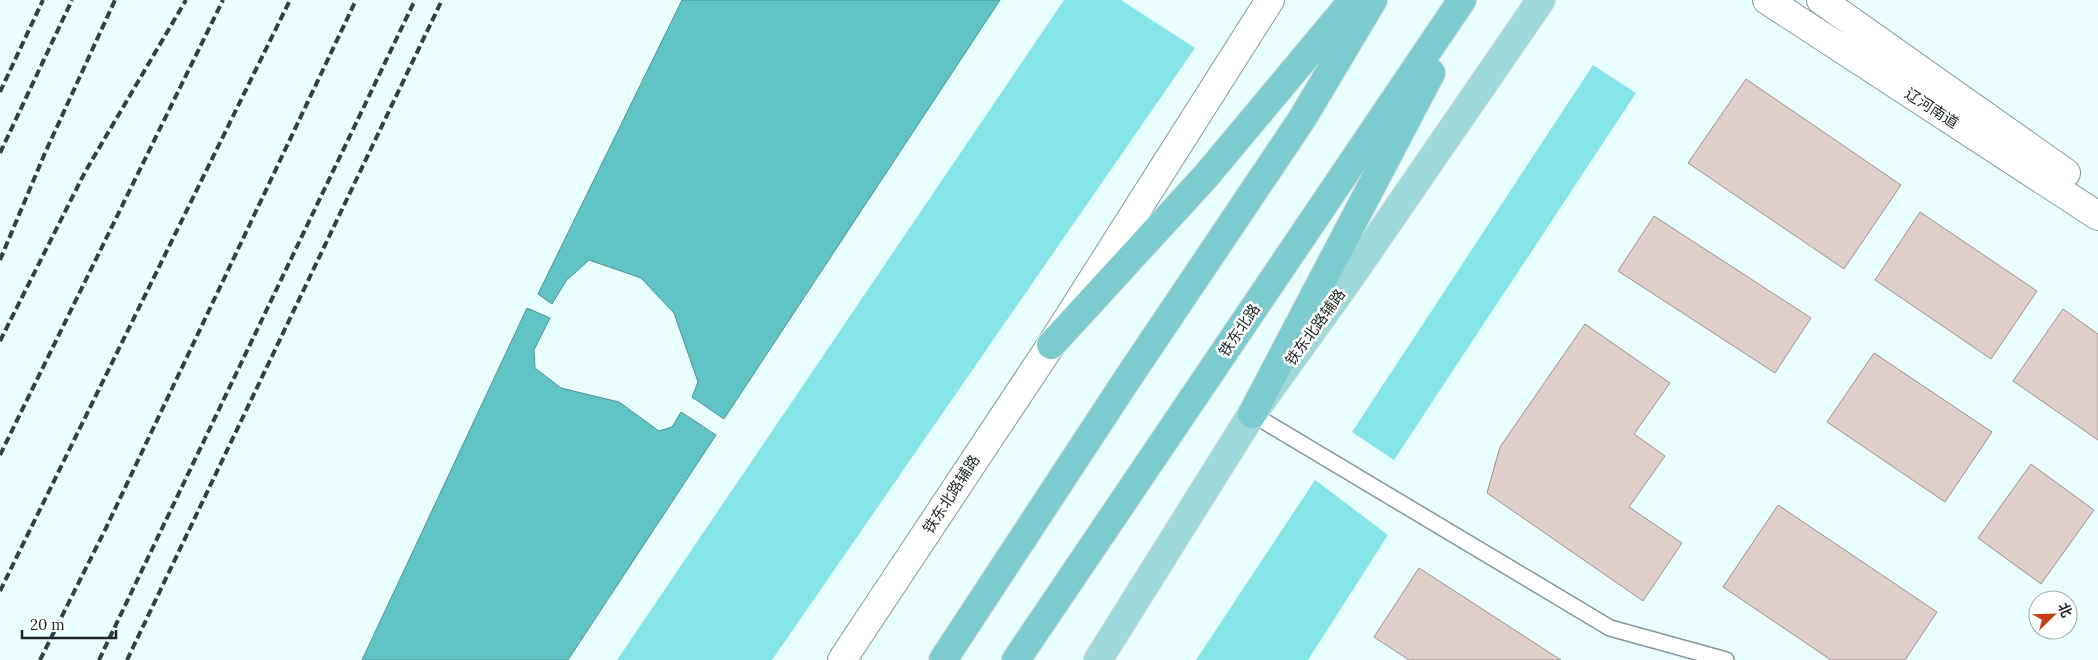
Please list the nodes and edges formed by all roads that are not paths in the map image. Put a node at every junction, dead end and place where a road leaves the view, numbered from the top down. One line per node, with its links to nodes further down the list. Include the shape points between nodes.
1 (1270, 0): 11 (street, 铁东北路辅路)
2 (1353, 0): 11 (highway, via 1206,176)
3 (1373, 0): 14 (highway, via 1302,119)
4 (1462, 0): 15 (highway, 铁东北路)
5 (1470, 0): 12 (highway)
6 (1541, 0): 12 (main road, 铁东北路辅路, via 1353,274)
7 (1766, 0): 10 (street, 辽河南道)
8 (1821, 0): 9 (street, 辽河南道)
9 (2098, 196)
10 (2098, 216)
11 (1051, 346): 13 (street, 铁东北路辅路)
12 (1252, 414): 16 (main road, 铁东北路辅路); 17 (lane, via 1610,628)
13 (842, 660)
14 (943, 660)
15 (1016, 660)
16 (1098, 660)
17 (1726, 660)

